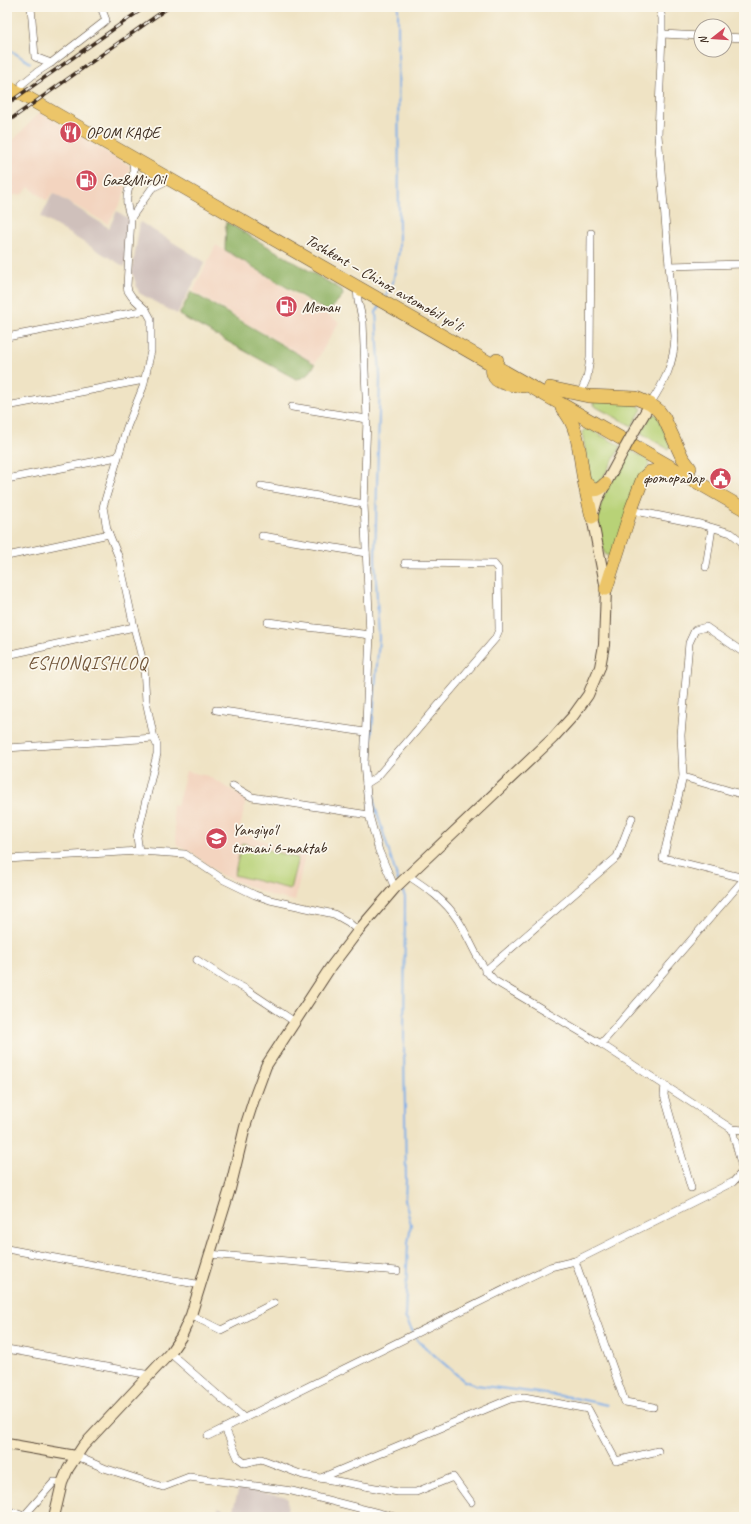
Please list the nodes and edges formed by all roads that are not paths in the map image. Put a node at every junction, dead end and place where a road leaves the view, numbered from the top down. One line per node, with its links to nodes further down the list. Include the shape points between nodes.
1 (30, 7): 8 (street, via 35,57)
2 (101, 7): 8 (street, via 106,20)
3 (659, 7): 4 (street)
4 (662, 34): 5 (street); 17 (street, via 658,135)
5 (693, 36)
6 (733, 37): 7 (street)
7 (744, 38)
8 (51, 63): 10 (street)
9 (7, 76): 10 (highway, Toshkent — Chinoz avtomobil yoʻli)
10 (22, 84): 18 (highway, Toshkent — Chinoz avtomobil yoʻli)
11 (7, 86): 12 (highway, Toshkent — Chinoz avtomobil yoʻli)
12 (131, 156): 13 (highway, Toshkent — Chinoz avtomobil yoʻli); 14 (street, via 135,172 126,197 126,206)
13 (170, 179): 14 (street, via 152,188); 18 (highway, Toshkent — Chinoz avtomobil yoʻli)
14 (131, 218): 19 (street, via 128,291)
15 (591, 233): 24 (street, via 590,358 587,378)
16 (744, 264): 17 (street)
17 (669, 266): 26 (street, via 676,336 674,351 667,376)
18 (364, 287): 21 (highway, Toshkent — Chinoz avtomobil yoʻli); 29 (street, via 358,301 363,322)
19 (146, 310): 20 (street); 22 (street, via 151,319 151,351)
20 (7, 337)
21 (496, 362): 23 (highway, Toshkent — Chinoz avtomobil yoʻli); 25 (highway, Toshkent — Chinoz avtomobil yoʻli, via 492,369 493,375 500,382 534,388)
22 (144, 380): 27 (street); 30 (street)
23 (550, 388): 24 (highway); 31 (highway, Toshkent — Chinoz avtomobil yoʻli)
24 (580, 394): 26 (highway, via 636,398)
25 (557, 402): 31 (highway, Toshkent — Chinoz avtomobil yoʻli); 33 (highway, via 571,418)
26 (650, 404): 31 (highway, via 664,418 682,457); 34 (main road, bridge)
27 (7, 406)
28 (292, 406): 29 (street)
29 (368, 419): 37 (street)
30 (117, 457): 32 (street); 42 (street, via 103,506)
31 (685, 470): 36 (highway, Toshkent — Chinoz avtomobil yoʻli); 39 (highway, via 659,470 646,474)
32 (7, 479)
33 (584, 480): 34 (highway, via 588,487 596,490 600,490); 40 (highway)
34 (605, 484): 40 (main road)
35 (261, 486): 37 (street)
36 (737, 499): 38 (highway, Toshkent — Chinoz avtomobil yoʻli)
37 (364, 504): 44 (street)
38 (744, 509)
39 (631, 510): 41 (street); 49 (highway)
40 (592, 516): 49 (main road)
41 (712, 528): 46 (street, via 731,533 742,542); 48 (street)
42 (109, 534): 45 (street); 51 (street, via 119,558)
43 (262, 536): 44 (street)
44 (366, 554): 52 (street)
45 (7, 556)
46 (744, 560)
47 (405, 563): 60 (street, via 494,564 498,569 499,630 495,639 377,777)
48 (706, 567)
49 (606, 589): 67 (main road, via 602,659 593,686 580,706 553,738)
50 (268, 622): 52 (street)
51 (134, 628): 54 (street); 57 (street, via 144,666 146,701)
52 (370, 634): 56 (street)
53 (744, 653): 59 (street, via 706,627 695,630 689,643 681,735)
54 (7, 655)
55 (216, 710): 56 (street)
56 (364, 732): 60 (street)
57 (154, 738): 58 (street); 65 (street, via 157,754 137,837)
58 (7, 748)
59 (683, 777): 62 (street); 68 (street, via 663,858)
60 (366, 784): 63 (street)
61 (233, 786): 63 (street, via 252,797)
62 (744, 795)
63 (368, 814): 69 (street, via 379,851)
64 (632, 818): 72 (street, via 617,857)
65 (139, 851): 66 (street); 70 (street, via 185,854 224,880 255,895 334,914)
66 (7, 860)
67 (405, 878): 69 (main road); 72 (street, via 427,888 447,905 459,921)
68 (744, 879): 74 (street)
69 (395, 888): 70 (main road)
70 (358, 931): 73 (main road)
71 (197, 960): 73 (street)
72 (485, 971): 74 (street, via 495,980)
73 (295, 1022): 81 (main road, via 266,1066 245,1127 230,1189)
74 (600, 1044): 75 (street)
75 (665, 1085): 76 (street); 79 (street, via 664,1096)
76 (732, 1129): 77 (street); 78 (street)
77 (744, 1130)
78 (743, 1173): 82 (street, via 733,1182)
79 (691, 1188)
80 (7, 1249): 84 (street)
81 (209, 1254): 83 (street); 84 (main road)
82 (575, 1261): 90 (street, via 625,1402); 91 (street, via 550,1267)
83 (397, 1270)
84 (201, 1285): 86 (main road)
85 (274, 1303): 86 (street, via 221,1330)
86 (191, 1315): 88 (main road, via 182,1337)
87 (7, 1349): 89 (street)
88 (170, 1353): 89 (main road); 91 (street)
89 (150, 1375): 96 (main road, via 92,1435)
90 (653, 1407)
91 (244, 1418): 92 (street)
92 (225, 1428): 93 (street); 97 (street, via 238,1458 245,1463 261,1459 303,1475)
93 (208, 1436)
94 (7, 1444): 96 (main road)
95 (658, 1451): 97 (street, via 616,1461 588,1409 524,1397 510,1399)
96 (76, 1456): 98 (main road); 103 (street, via 163,1487 189,1477 292,1491)
97 (321, 1478): 99 (street, via 398,1492 416,1492 453,1477)
98 (62, 1483): 101 (street, via 54,1482); 102 (main road)
99 (471, 1502)
100 (7, 1510): 101 (street)
101 (24, 1516)
102 (54, 1517)
103 (394, 1517)

